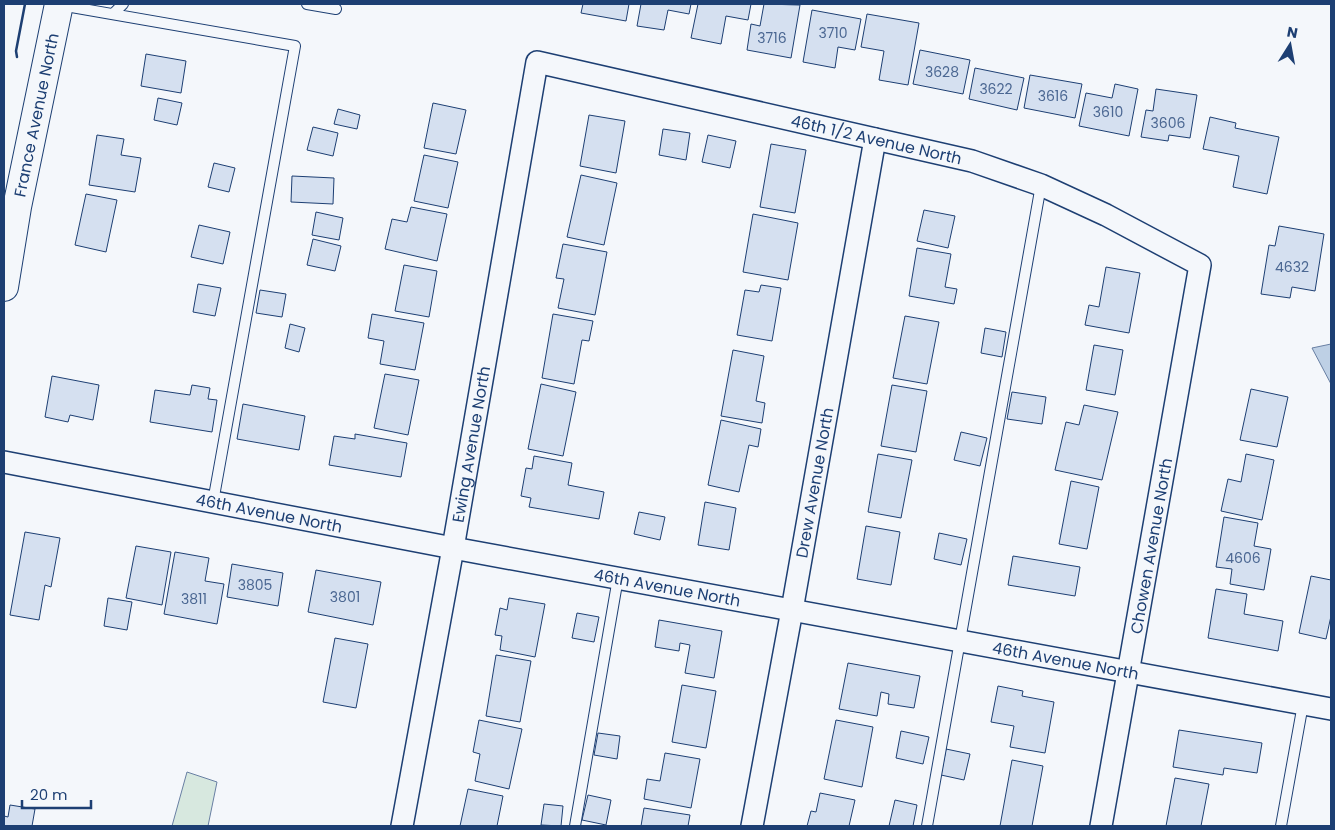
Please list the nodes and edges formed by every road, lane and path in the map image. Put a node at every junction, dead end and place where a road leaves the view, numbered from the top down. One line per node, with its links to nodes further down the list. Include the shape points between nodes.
1 (59, 4): 5 (lane); 9 (street, France Avenue North)
2 (123, 4): 5 (lane)
3 (307, 4): 4 (lane)
4 (336, 8)
5 (113, 14): 13 (lane, via 295,46)
6 (537, 62): 7 (street, 46th 1/2 Avenue North); 14 (street, Ewing Avenue North)
7 (875, 139): 8 (street, 46th 1/2 Avenue North, via 972,161); 16 (street, Drew Avenue North)
8 (1041, 185): 10 (street, 46th 1/2 Avenue North); 17 (lane)
9 (10, 206): 11 (street, France Avenue North)
10 (1200, 265): 18 (street, Chowen Avenue North)
11 (4, 286)
12 (4, 462): 13 (street, 46th Avenue North)
13 (213, 502): 14 (street, 46th Avenue North)
14 (452, 548): 15 (street, 46th Avenue North); 21 (street, Ewing Avenue North)
15 (618, 578): 16 (street, 46th Avenue North); 22 (lane)
16 (792, 610): 17 (street, 46th Avenue North); 23 (street, Drew Avenue North)
17 (961, 641): 18 (street, 46th Avenue North); 24 (lane)
18 (1128, 672): 19 (street, 46th Avenue North); 25 (street, Chowen Avenue North)
19 (1303, 704): 20 (street, 46th Avenue North); 26 (lane)
20 (1331, 709)
21 (402, 826)
22 (574, 826)
23 (752, 826)
24 (928, 826)
25 (1101, 826)
26 (1281, 826)

